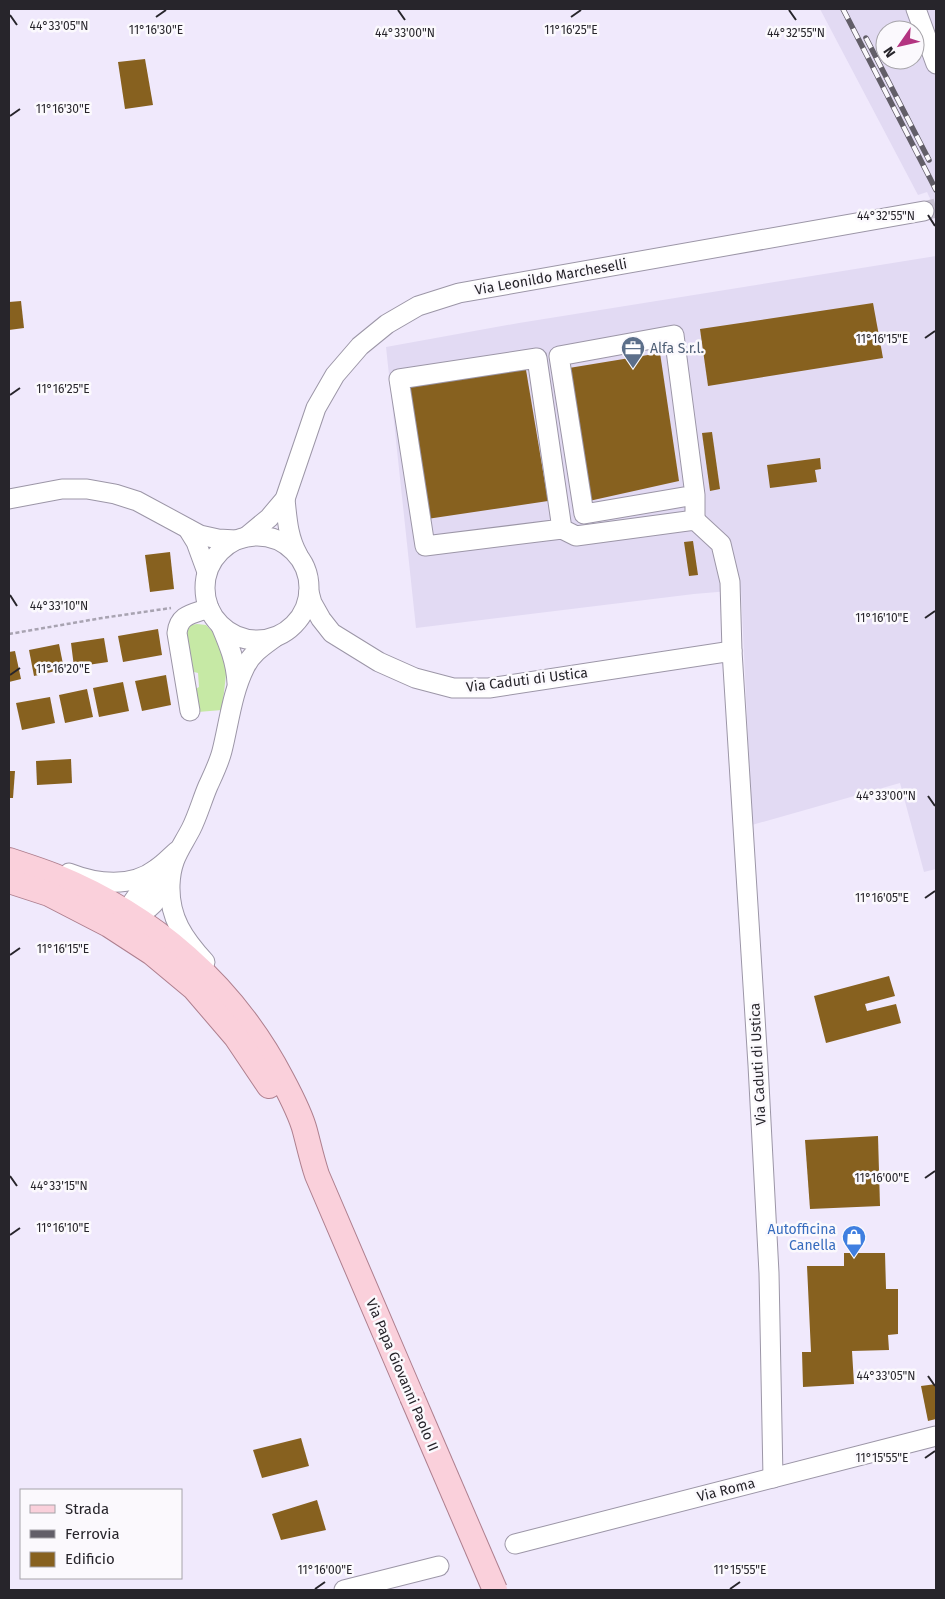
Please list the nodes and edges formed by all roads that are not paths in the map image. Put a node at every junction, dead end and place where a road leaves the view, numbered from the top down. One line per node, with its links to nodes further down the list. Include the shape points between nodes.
1 (916, 9): 2 (street)
2 (936, 64)
3 (924, 211): 5 (street, Via Leonildo Marcheselli, via 459,294 418,306 360,346 335,375 316,408)
4 (695, 495): 7 (street); 7 (street, via 674,335 558,356 584,514); 8 (street)
5 (285, 499): 12 (street, Via Leonildo Marcheselli, via 269,518); 13 (street, Via Leonildo Marcheselli, via 292,545)
6 (9, 500): 9 (street, via 62,489 87,489 136,500)
7 (597, 511): 11 (street)
8 (695, 520): 11 (street); 20 (street, Via Caduti di Ustica, via 721,544 730,582)
9 (188, 529): 12 (street, via 218,539); 14 (street)
10 (562, 529): 10 (street, via 425,546 399,379 537,358); 11 (street, via 576,536)
11 (600, 532)
12 (241, 538): 13 (street, via 270,537 285,544); 14 (street, via 217,554)
13 (301, 559): 15 (street)
14 (207, 572): 16 (street, via 205,596)
15 (309, 592): 18 (street, Via Caduti di Ustica, via 312,604); 19 (street, via 305,611)
16 (209, 608): 17 (street); 22 (street, via 182,618 178,624)
17 (221, 626): 19 (street, via 242,638 260,641); 21 (street, via 232,652)
18 (332, 633): 19 (street, Via Caduti di Ustica, via 302,628); 20 (street, Via Caduti di Ustica, via 378,662 415,678 453,688 489,688)
19 (280, 635): 21 (street, via 254,654)
20 (732, 651): 31 (street, Via Caduti di Ustica, via 769,1273)
21 (237, 684): 25 (street, via 222,754 191,828)
22 (190, 711)
23 (9, 852): 25 (street, via 85,879 113,883 138,879)
24 (9, 860): 27 (main road, Via Papa Giovanni Paolo II, via 92,892)
25 (169, 862): 27 (street, via 132,903); 28 (street, Via Papa Giovanni Paolo II, via 177,927 263,1032 272,1049)
26 (9, 881): 27 (main road, Via Papa Giovanni Paolo II)
27 (126, 924): 28 (main road, Via Papa Giovanni Paolo II, via 177,948 222,990 252,1028); 29 (main road, Via Papa Giovanni Paolo II, via 152,953 194,988 236,1038 273,1090)
28 (274, 1065): 29 (main road, Via Papa Giovanni Paolo II, via 304,1129)
29 (311, 1159): 35 (main road, Via Papa Giovanni Paolo II, bridge)
30 (936, 1436): 31 (street, Via Roma)
31 (773, 1478): 32 (street, Via Roma)
32 (516, 1544)
33 (439, 1566): 34 (street)
34 (344, 1590)
35 (495, 1590)

